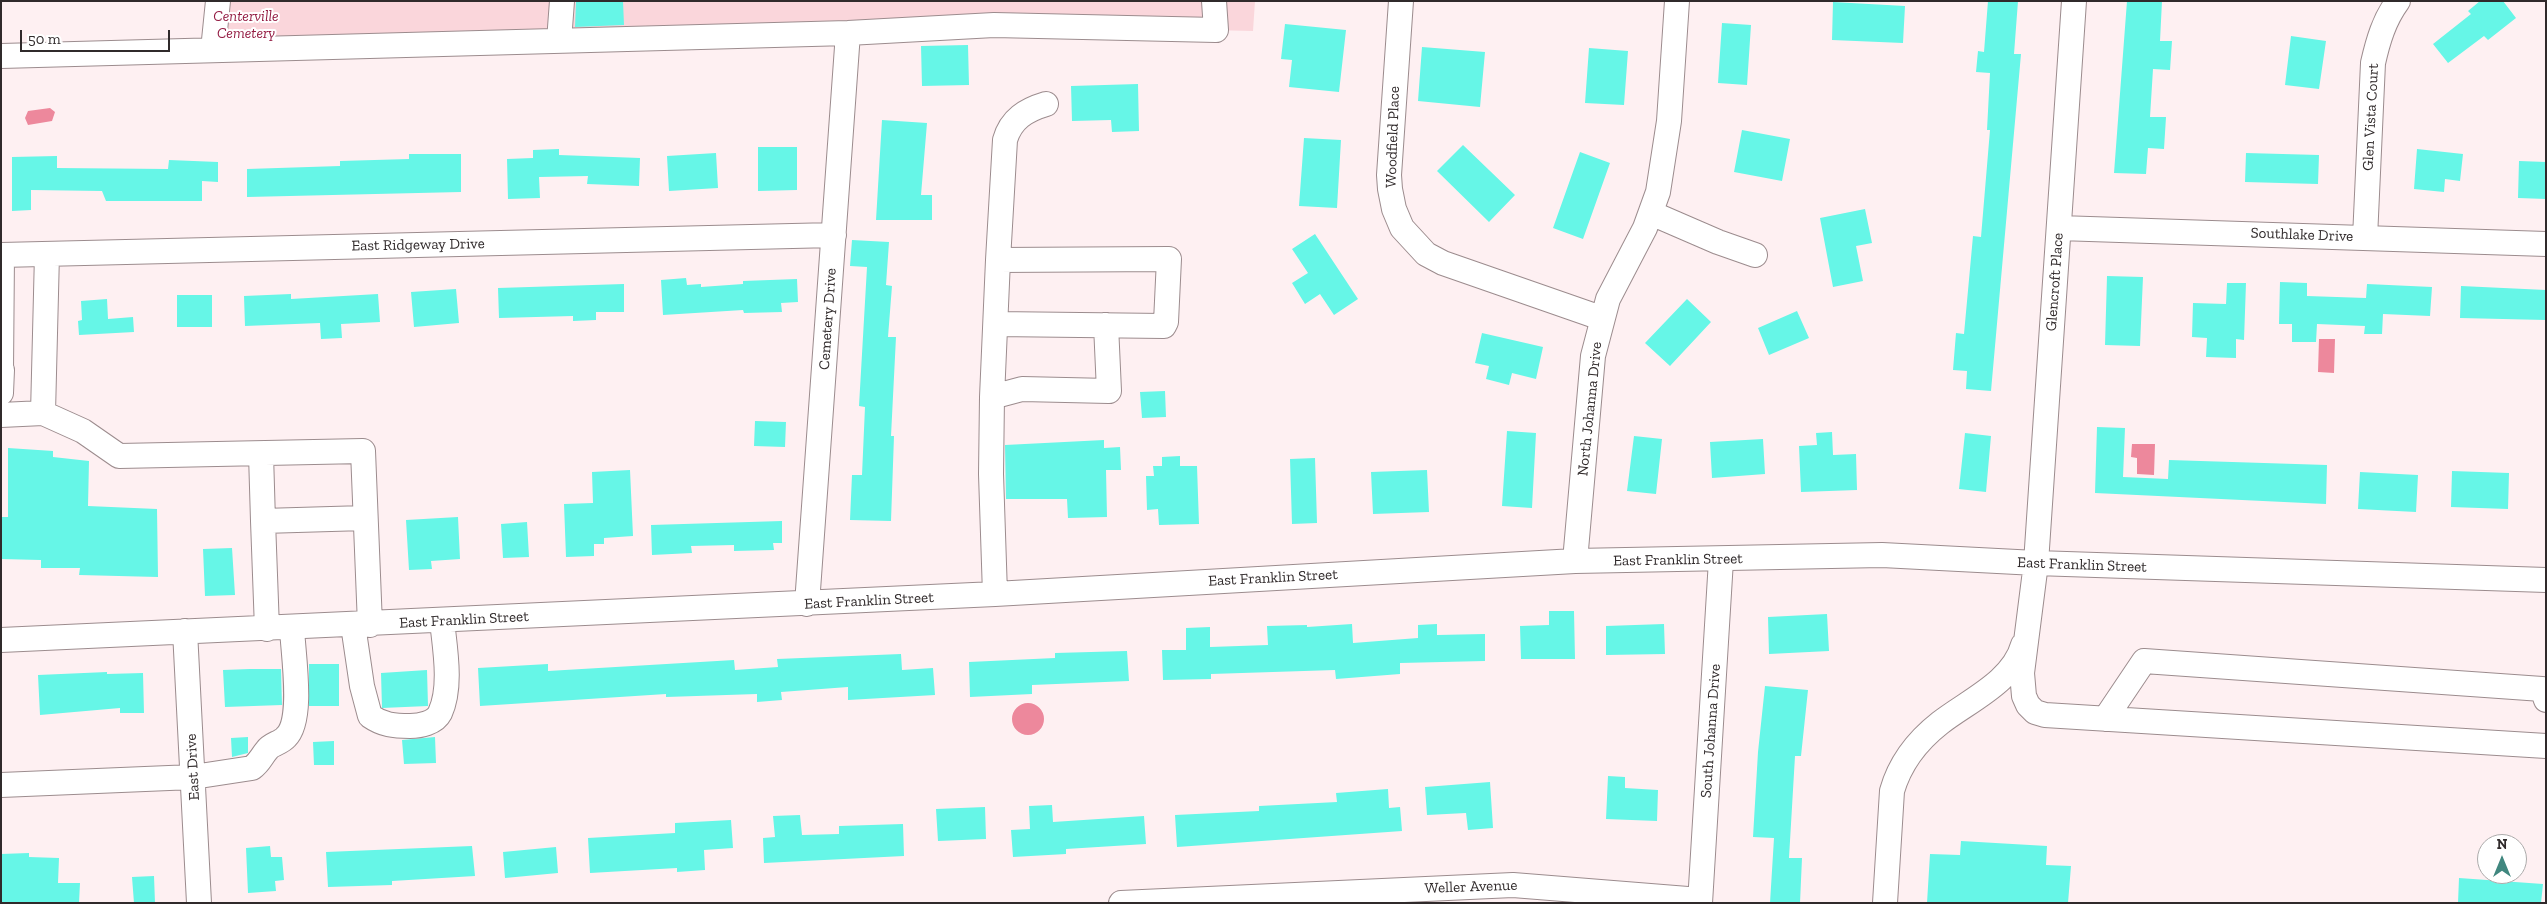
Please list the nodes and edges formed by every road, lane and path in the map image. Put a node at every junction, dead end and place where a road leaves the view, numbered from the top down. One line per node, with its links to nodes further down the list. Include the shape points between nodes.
1 (218, 1): 10 (street)
2 (562, 1): 9 (street)
3 (1214, 1): 8 (street, via 1216,30 994,25)
4 (1401, 1): 22 (street, Woodfield Place, via 1389,175 1394,209 1402,228 1426,254 1443,263)
5 (1677, 1): 13 (street, North Johanna Drive, via 1666,152)
6 (2074, 1): 14 (street, Glencroft Place)
7 (2398, 1): 16 (street, Glen Vista Court, via 2389,13 2373,64)
8 (848, 33): 9 (street); 15 (street, Cemetery Drive)
9 (559, 41): 10 (street)
10 (213, 50): 11 (street)
11 (1, 56)
12 (1046, 104): 21 (street, via 1026,112 1007,132)
13 (1651, 212): 20 (street); 22 (street, North Johanna Drive)
14 (2059, 228): 16 (street, Southlake Drive); 34 (street, Glencroft Place)
15 (834, 235): 18 (street, East Ridgeway Drive); 37 (street, Cemetery Drive)
16 (2365, 238): 17 (street, Southlake Drive)
17 (2546, 244)
18 (47, 254): 19 (street, East Ridgeway Drive); 27 (street)
19 (1, 255): 25 (street)
20 (1755, 255)
21 (998, 260): 23 (street); 24 (street, via 1168,257 1166,325)
22 (1601, 318): 33 (street, North Johanna Drive, via 1593,356)
23 (996, 324): 24 (street); 26 (street)
24 (1106, 325): 26 (street, via 1109,391 1022,389)
25 (2, 378)
26 (992, 397): 36 (street)
27 (43, 413): 28 (street); 29 (street, via 83,431 119,456)
28 (1, 415)
29 (261, 454): 30 (street, via 364,451); 31 (street)
30 (365, 518): 31 (street); 39 (street)
31 (264, 521): 41 (street)
32 (1721, 560): 33 (street, East Franklin Street); 34 (street, East Franklin Street, via 1882,555); 50 (street, South Johanna Drive)
33 (1575, 561): 36 (street, East Franklin Street)
34 (2036, 563): 35 (street, East Franklin Street); 43 (street, Glencroft Place)
35 (2546, 580)
36 (995, 594): 37 (street, East Franklin Street)
37 (807, 604): 38 (street, East Franklin Street)
38 (442, 621): 39 (street, East Franklin Street); 39 (street, via 445,690 440,714 432,722 416,726 382,724 370,716 362,686)
39 (362, 625): 40 (street, East Franklin Street)
40 (292, 628): 41 (street, East Franklin Street); 48 (street, via 297,706 294,725 286,738 267,749 260,762 252,768)
41 (267, 629): 42 (street, East Franklin Street)
42 (185, 631): 44 (street, East Franklin Street); 48 (street, East Drive)
43 (2027, 634): 46 (street, Glencroft Place, via 2022,673 2028,705 2045,715); 53 (street, via 2022,650 2008,671 1921,740 1897,775 1892,791)
44 (1, 640)
45 (2546, 700): 46 (street, via 2542,689 2144,661)
46 (2105, 719): 47 (street, Glencroft Place)
47 (2546, 746)
48 (193, 777): 49 (street); 51 (street, East Drive)
49 (1, 785)
50 (1700, 902): 52 (street, Weller Avenue, via 1513,885)
51 (199, 903)
52 (1121, 903)
53 (1885, 903)

